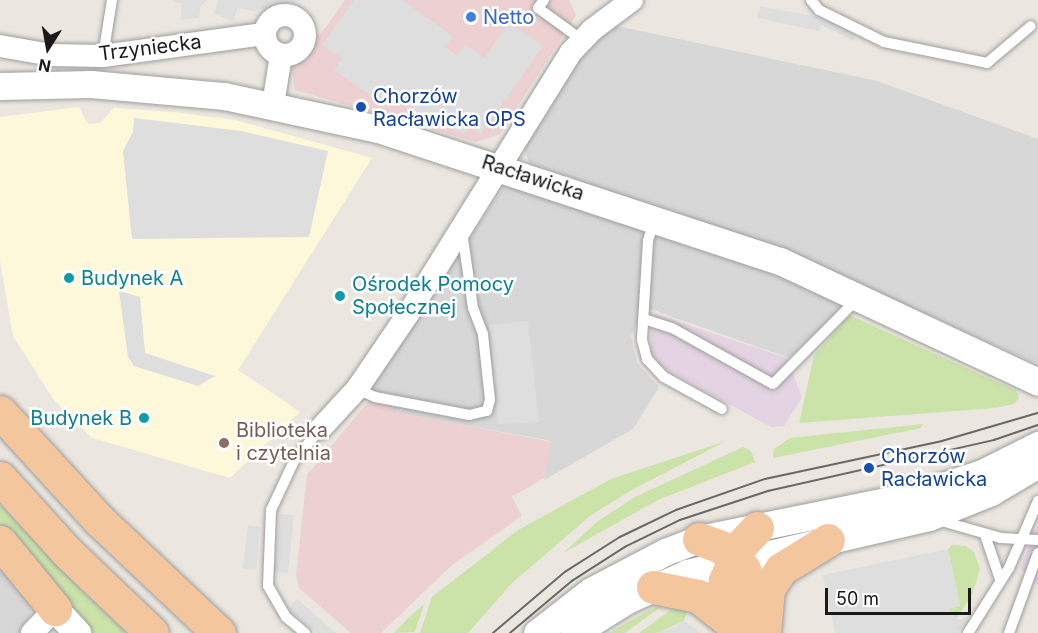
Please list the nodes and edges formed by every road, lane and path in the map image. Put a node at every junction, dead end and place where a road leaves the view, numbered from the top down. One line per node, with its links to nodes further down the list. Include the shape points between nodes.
1 (112, 0): 10 (lane)
2 (544, 0): 7 (lane, via 538,8)
3 (632, 0): 7 (street)
4 (811, 0): 5 (lane, via 819,10 884,42 987,63)
5 (1031, 26)
6 (264, 34): 9 (street, via 270,49); 9 (street, via 278,16 292,16 302,24 305,37 300,49); 10 (street, Trzyniecka)
7 (582, 40): 13 (street, via 556,72)
8 (0, 46): 10 (street, Trzyniecka, via 51,55)
9 (281, 55): 12 (street)
10 (103, 56)
11 (0, 86): 12 (street, Racławicka, via 135,87)
12 (273, 105): 13 (street, Racławicka, via 378,129)
13 (499, 167): 14 (street, Racławicka); 15 (street)
14 (655, 218): 16 (street, Racławicka, via 780,261); 17 (lane, via 648,241)
15 (462, 229): 19 (street); 19 (lane, via 473,308 483,333 490,400 487,411 469,415 375,397)
16 (858, 298): 17 (lane, via 773,384 672,328); 18 (street, Racławicka)
17 (644, 319): 20 (lane, via 642,340 647,360 664,376)
18 (1038, 382)
19 (357, 388): 22 (street)
20 (722, 409)
21 (0, 412): 44 (main road, via 99,519)
22 (321, 428): 45 (lane, via 281,482 270,521 268,586 286,617)
23 (1038, 445): 28 (street, via 953,484)
24 (1038, 464): 27 (street, via 991,492)
25 (0, 478): 43 (main road, via 67,552)
26 (1038, 501): 32 (lane)
27 (929, 517): 29 (lane); 31 (street)
28 (757, 528): 30 (street); 36 (main road)
29 (985, 535): 32 (lane); 37 (lane)
30 (699, 539): 36 (main road, via 721,548); 46 (street, via 630,568 591,591)
31 (828, 540): 36 (street); 40 (main road, via 780,568)
32 (1022, 540): 33 (lane); 37 (lane)
33 (1038, 540)
34 (0, 542): 39 (main road)
35 (1038, 553): 49 (lane)
36 (734, 560): 38 (street); 40 (main road, via 725,580)
37 (1000, 579): 48 (lane)
38 (652, 587): 40 (main road, via 698,596); 47 (street)
39 (55, 609): 41 (street); 42 (street)
40 (748, 631)
41 (32, 633)
42 (77, 633)
43 (152, 633)
44 (219, 633)
45 (305, 633)
46 (537, 633)
47 (574, 633)
48 (968, 633)
49 (1009, 633)

